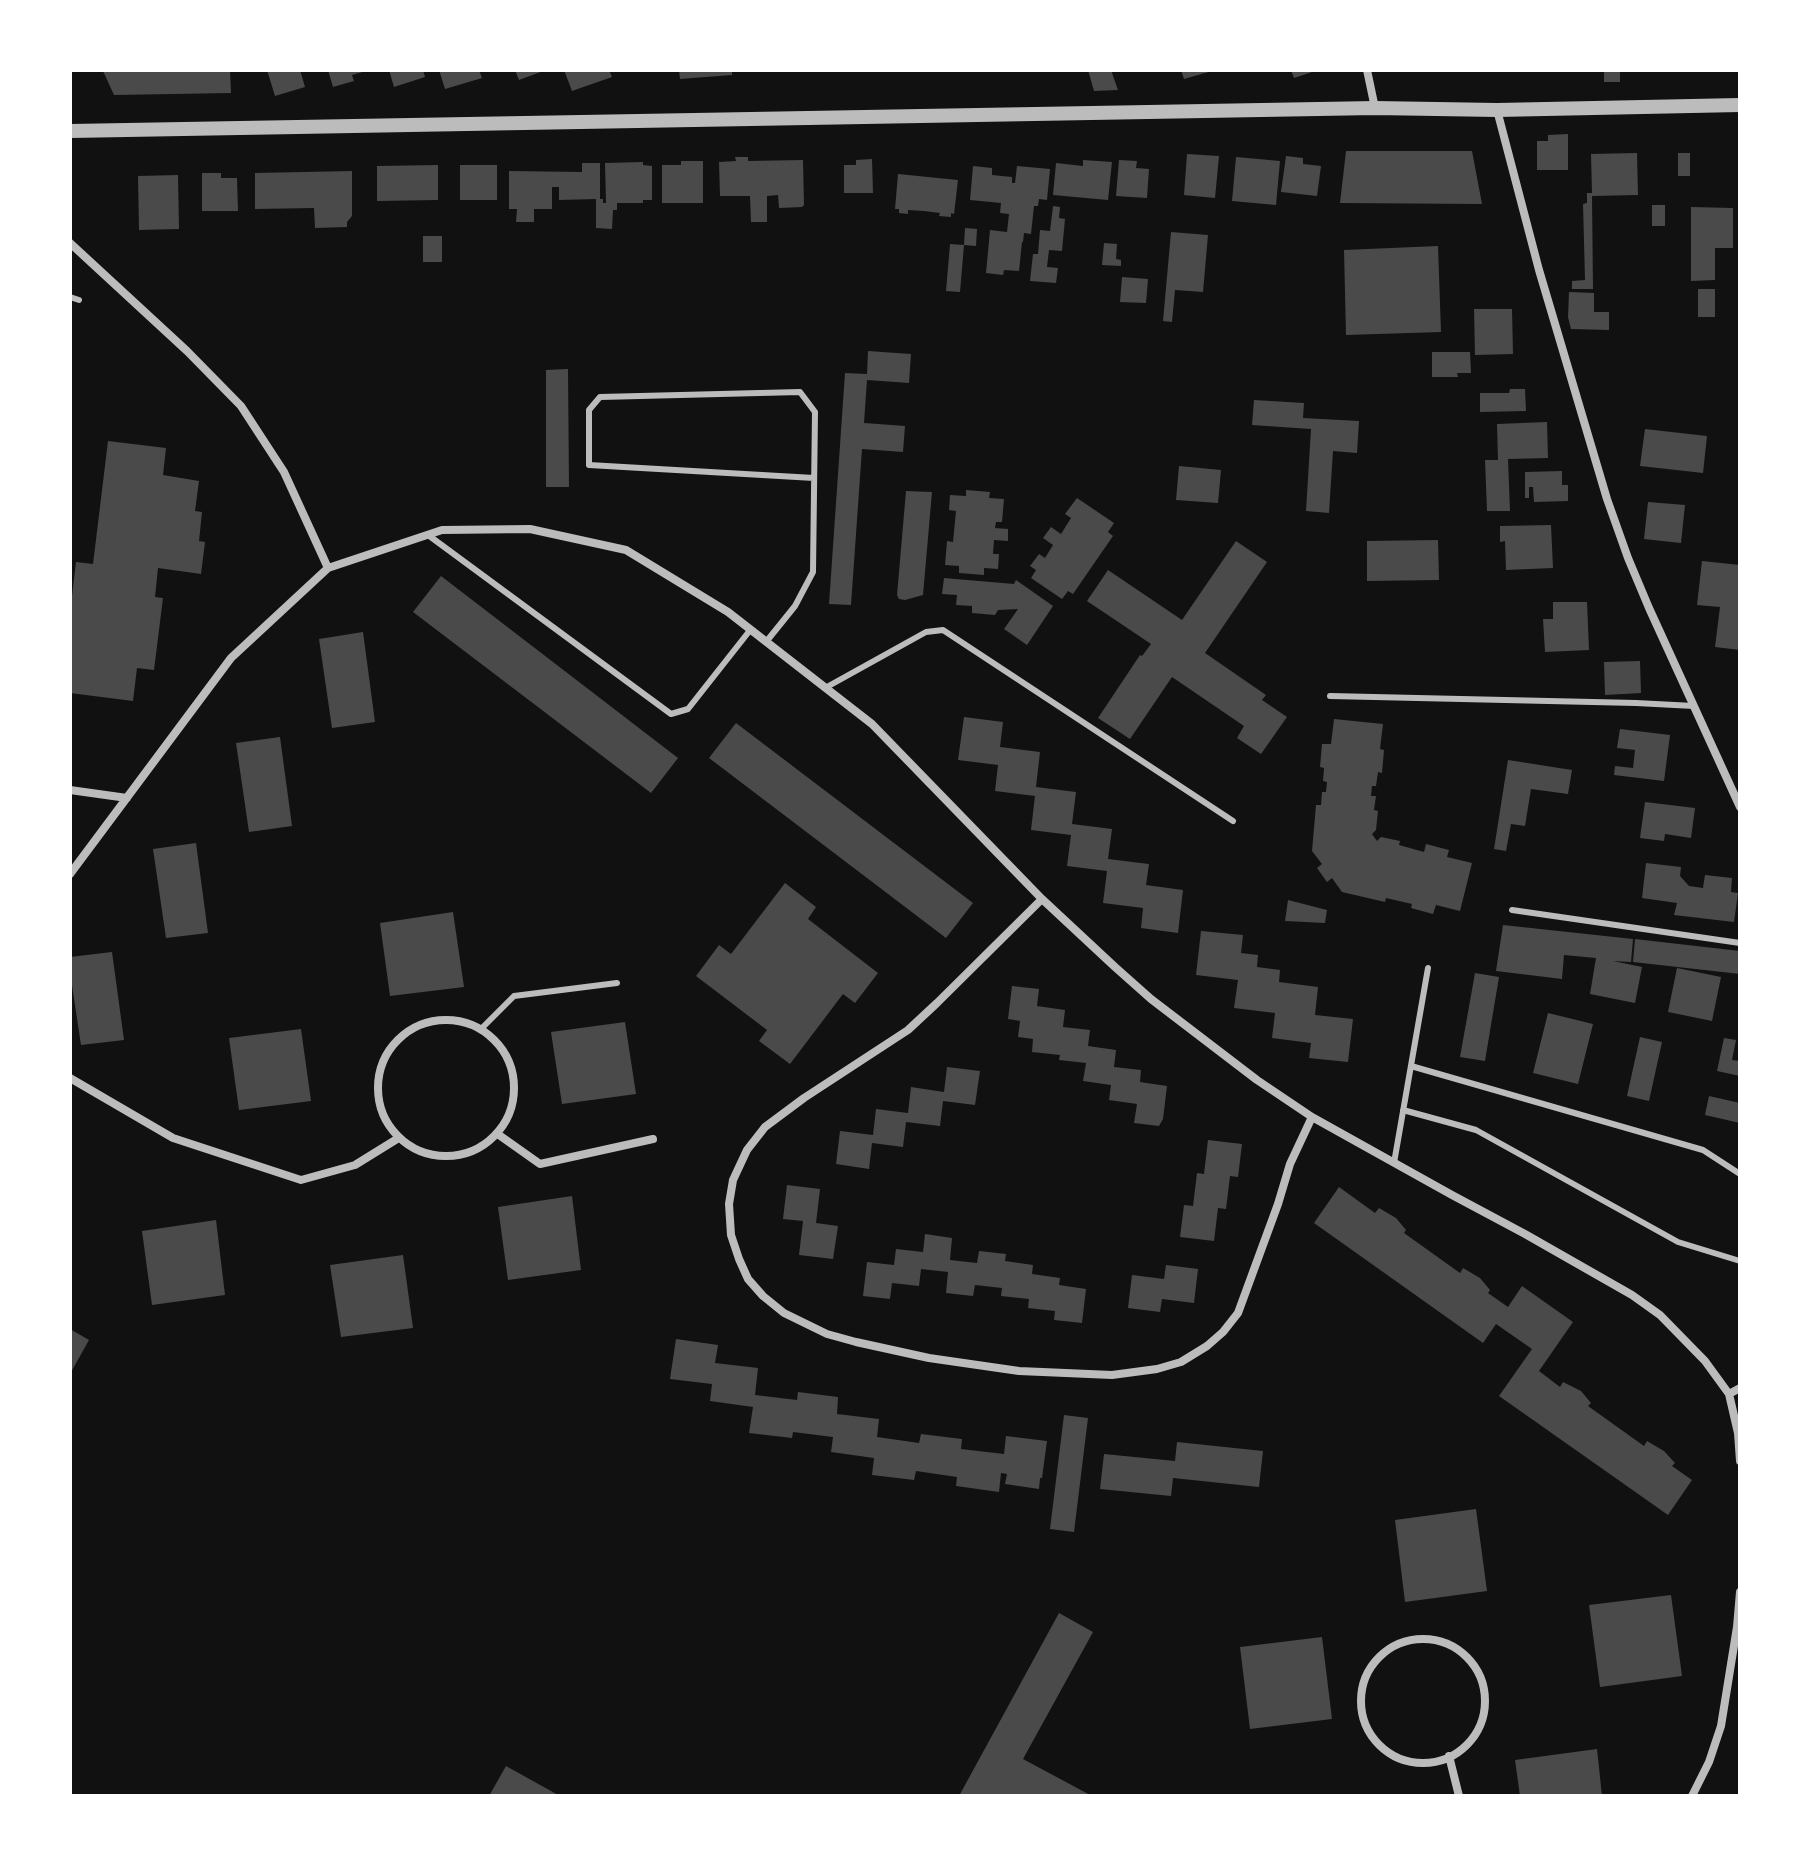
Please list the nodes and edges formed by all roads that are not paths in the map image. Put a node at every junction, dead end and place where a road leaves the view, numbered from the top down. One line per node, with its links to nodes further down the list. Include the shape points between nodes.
1 (1367, 70): 3 (street)
2 (1740, 105): 4 (street)
3 (1375, 108): 4 (street); 5 (street)
4 (1497, 110): 16 (street, via 1607,499)
5 (70, 131)
6 (70, 243): 11 (street, via 241,406 284,472)
7 (70, 297): 8 (lane)
8 (79, 300)
9 (814, 478): 9 (lane, via 815,412 800,392 600,397 589,410 589,465); 13 (lane, via 813,572 795,606)
10 (428, 535): 11 (street); 12 (street, via 442,530 530,529 626,550); 12 (lane, via 671,714 688,709)
11 (328, 568): 18 (street, via 231,658)
12 (751, 629): 13 (street)
13 (766, 642): 14 (street)
14 (825, 688): 20 (lane, via 926,632 943,630); 22 (street, via 872,724)
15 (1330, 696): 16 (lane)
16 (1694, 706): 19 (street)
17 (70, 790): 18 (street)
18 (127, 798): 21 (street)
19 (1740, 807)
20 (1233, 821)
21 (70, 874)
22 (1042, 899): 31 (street, via 1151,999); 31 (street, via 908,1030 765,1127 747,1150 733,1180 731,1235 748,1279 784,1313 856,1342 1019,1371 1112,1375 1181,1362 1207,1346 1238,1313)
23 (1512, 910): 24 (lane)
24 (1740, 943)
25 (1428, 968): 28 (lane)
26 (617, 983): 27 (lane, via 514,996)
27 (482, 1028): 32 (street, via 510,1058 516,1098); 33 (street, via 443,1018 405,1031 380,1063 377,1104)
28 (1411, 1066): 30 (lane); 36 (lane, via 1703,1150)
29 (70, 1078): 33 (street, via 173,1138 301,1180 355,1165)
30 (1403, 1110): 35 (lane); 37 (lane, via 1476,1130 1678,1242)
31 (1312, 1117): 35 (street)
32 (499, 1135): 33 (street, via 467,1156 430,1157); 34 (street, via 540,1164)
33 (397, 1139)
34 (653, 1139)
35 (1394, 1163): 39 (street, via 1632,1295 1660,1315)
36 (1740, 1174)
37 (1740, 1261)
38 (1740, 1388): 39 (street)
39 (1729, 1394): 40 (street)
40 (1740, 1461)
41 (1740, 1592): 42 (street)
42 (1738, 1627): 45 (street, via 1721,1726)
43 (1449, 1756): 43 (street, via 1462,1751 1477,1734 1486,1704 1483,1682 1468,1657 1450,1644 1420,1638 1399,1643 1380,1655 1365,1678 1361,1714 1369,1735 1384,1751 1411,1763 1433,1764); 44 (street)
44 (1459, 1796)
45 (1692, 1796)

